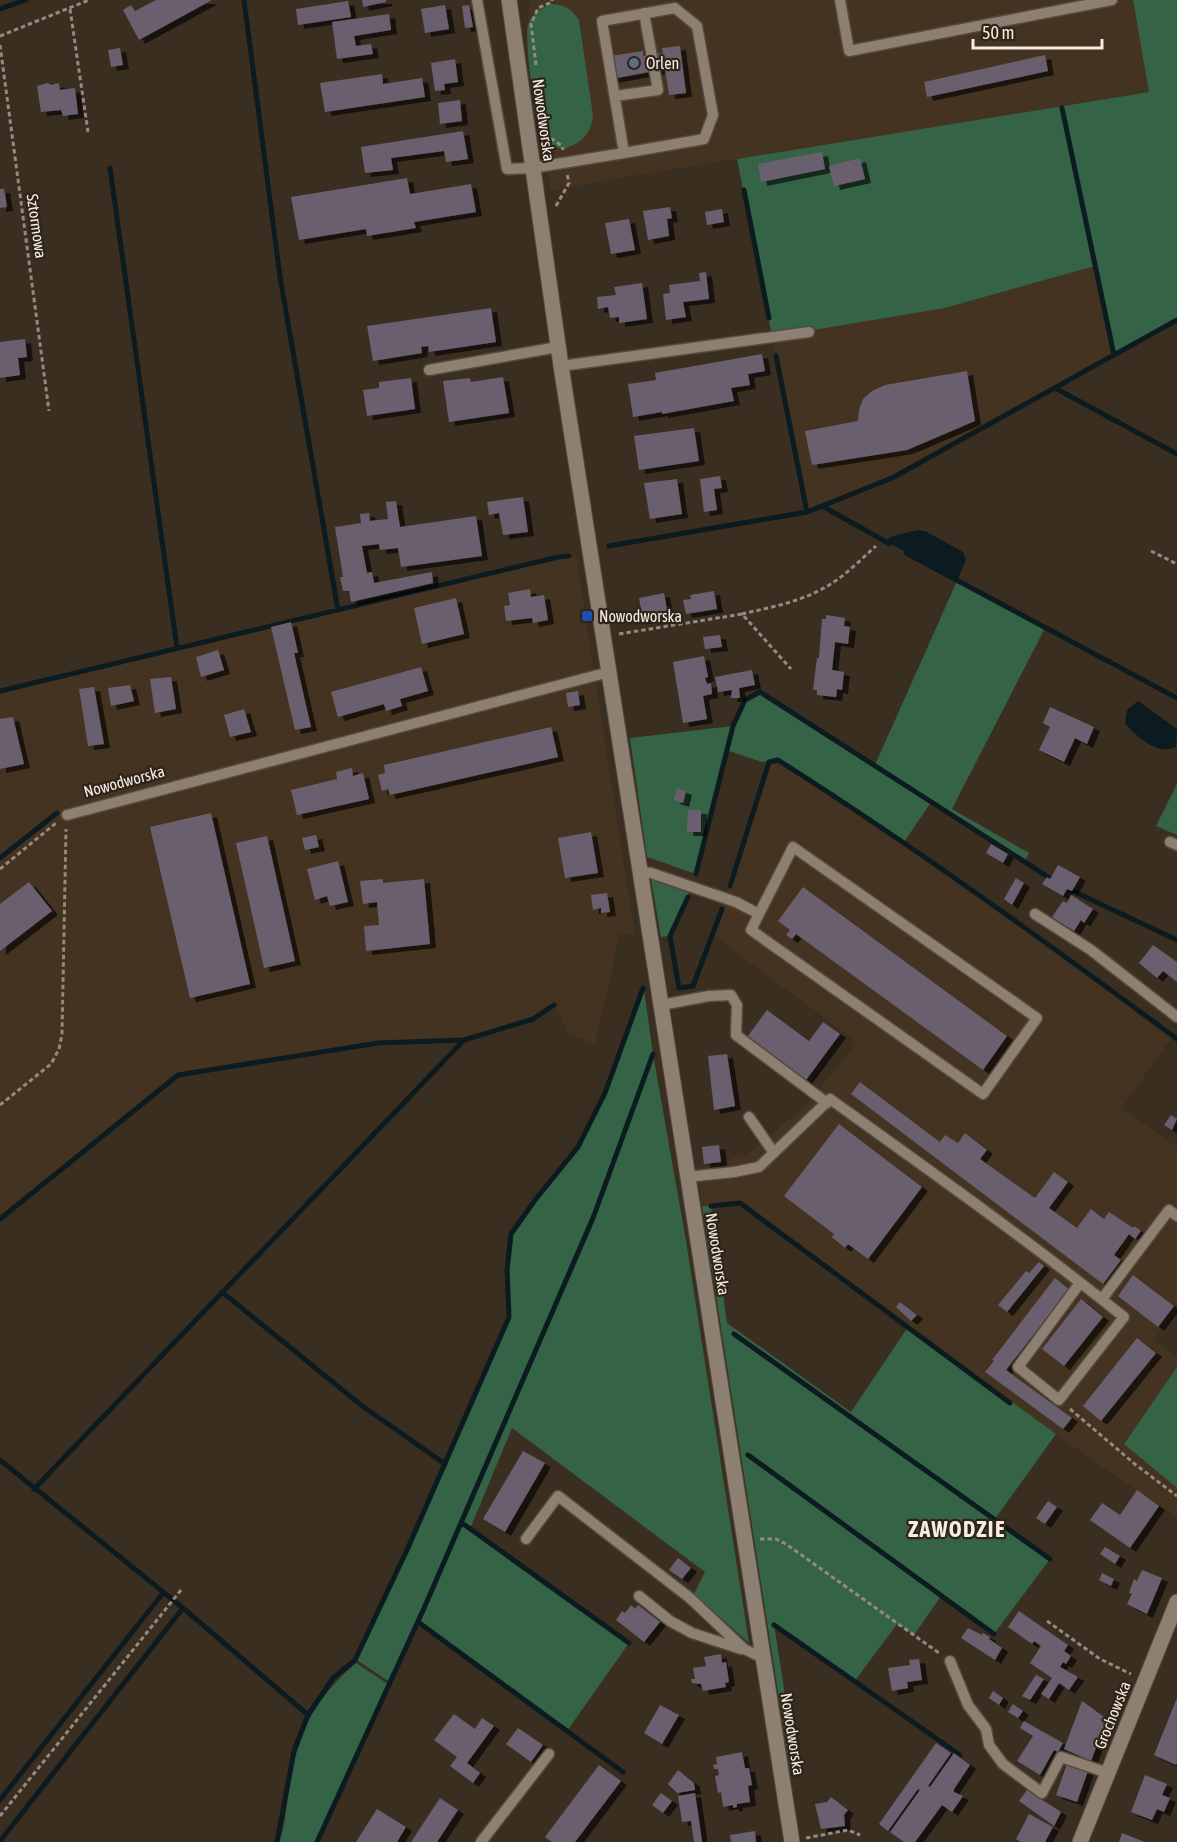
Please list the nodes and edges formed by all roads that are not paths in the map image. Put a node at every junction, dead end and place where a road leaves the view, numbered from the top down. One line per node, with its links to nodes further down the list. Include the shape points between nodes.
1 (477, 0): 9 (lane, via 507,169)
2 (509, 0): 9 (street, Nowodworska)
3 (840, 0): 5 (lane, via 849,51)
4 (1112, 0): 5 (lane)
5 (1070, 4)
6 (644, 13): 7 (lane, via 602,21); 7 (lane, via 658,90); 8 (lane, via 675,8 698,26 713,115 704,139)
7 (615, 96): 8 (lane)
8 (624, 153): 9 (lane)
9 (532, 168): 11 (street, Nowodworska)
10 (809, 332): 12 (lane)
11 (558, 347): 12 (street, Nowodworska); 13 (lane)
12 (561, 366): 14 (street, Nowodworska)
13 (429, 370)
14 (609, 672): 15 (lane, Nowodworska); 16 (street, Nowodworska)
15 (67, 815)
16 (641, 872): 17 (lane, via 736,902); 19 (street, Nowodworska)
17 (759, 914): 17 (lane, via 793,847 1037,1018 983,1094 751,930)
18 (1035, 914): 20 (lane, via 1091,950)
19 (661, 1005): 21 (lane, via 731,995 737,1005 736,1035); 24 (street, Nowodworska)
20 (1177, 1017)
21 (827, 1103): 23 (lane); 26 (lane, via 830,1099)
22 (749, 1117): 23 (lane)
23 (774, 1153): 24 (lane, via 759,1167)
24 (687, 1177): 32 (street, Nowodworska)
25 (1177, 1216): 27 (lane, via 1169,1210)
26 (1080, 1283): 27 (lane); 27 (lane, via 1018,1366 1059,1400 1124,1317)
27 (1102, 1299)
28 (526, 1539): 31 (lane, via 558,1496 690,1598)
29 (639, 1596): 31 (lane, via 670,1622)
30 (1177, 1602): 35 (street, Grochowska)
31 (744, 1649): 32 (lane)
32 (763, 1658): 36 (street, Nowodworska)
33 (950, 1662): 35 (lane, via 968,1705 986,1729 989,1745 1003,1764 1042,1793 1061,1757)
34 (549, 1754): 37 (lane)
35 (1108, 1773): 38 (street, Grochowska)
36 (791, 1841)
37 (481, 1842)
38 (1080, 1842)

